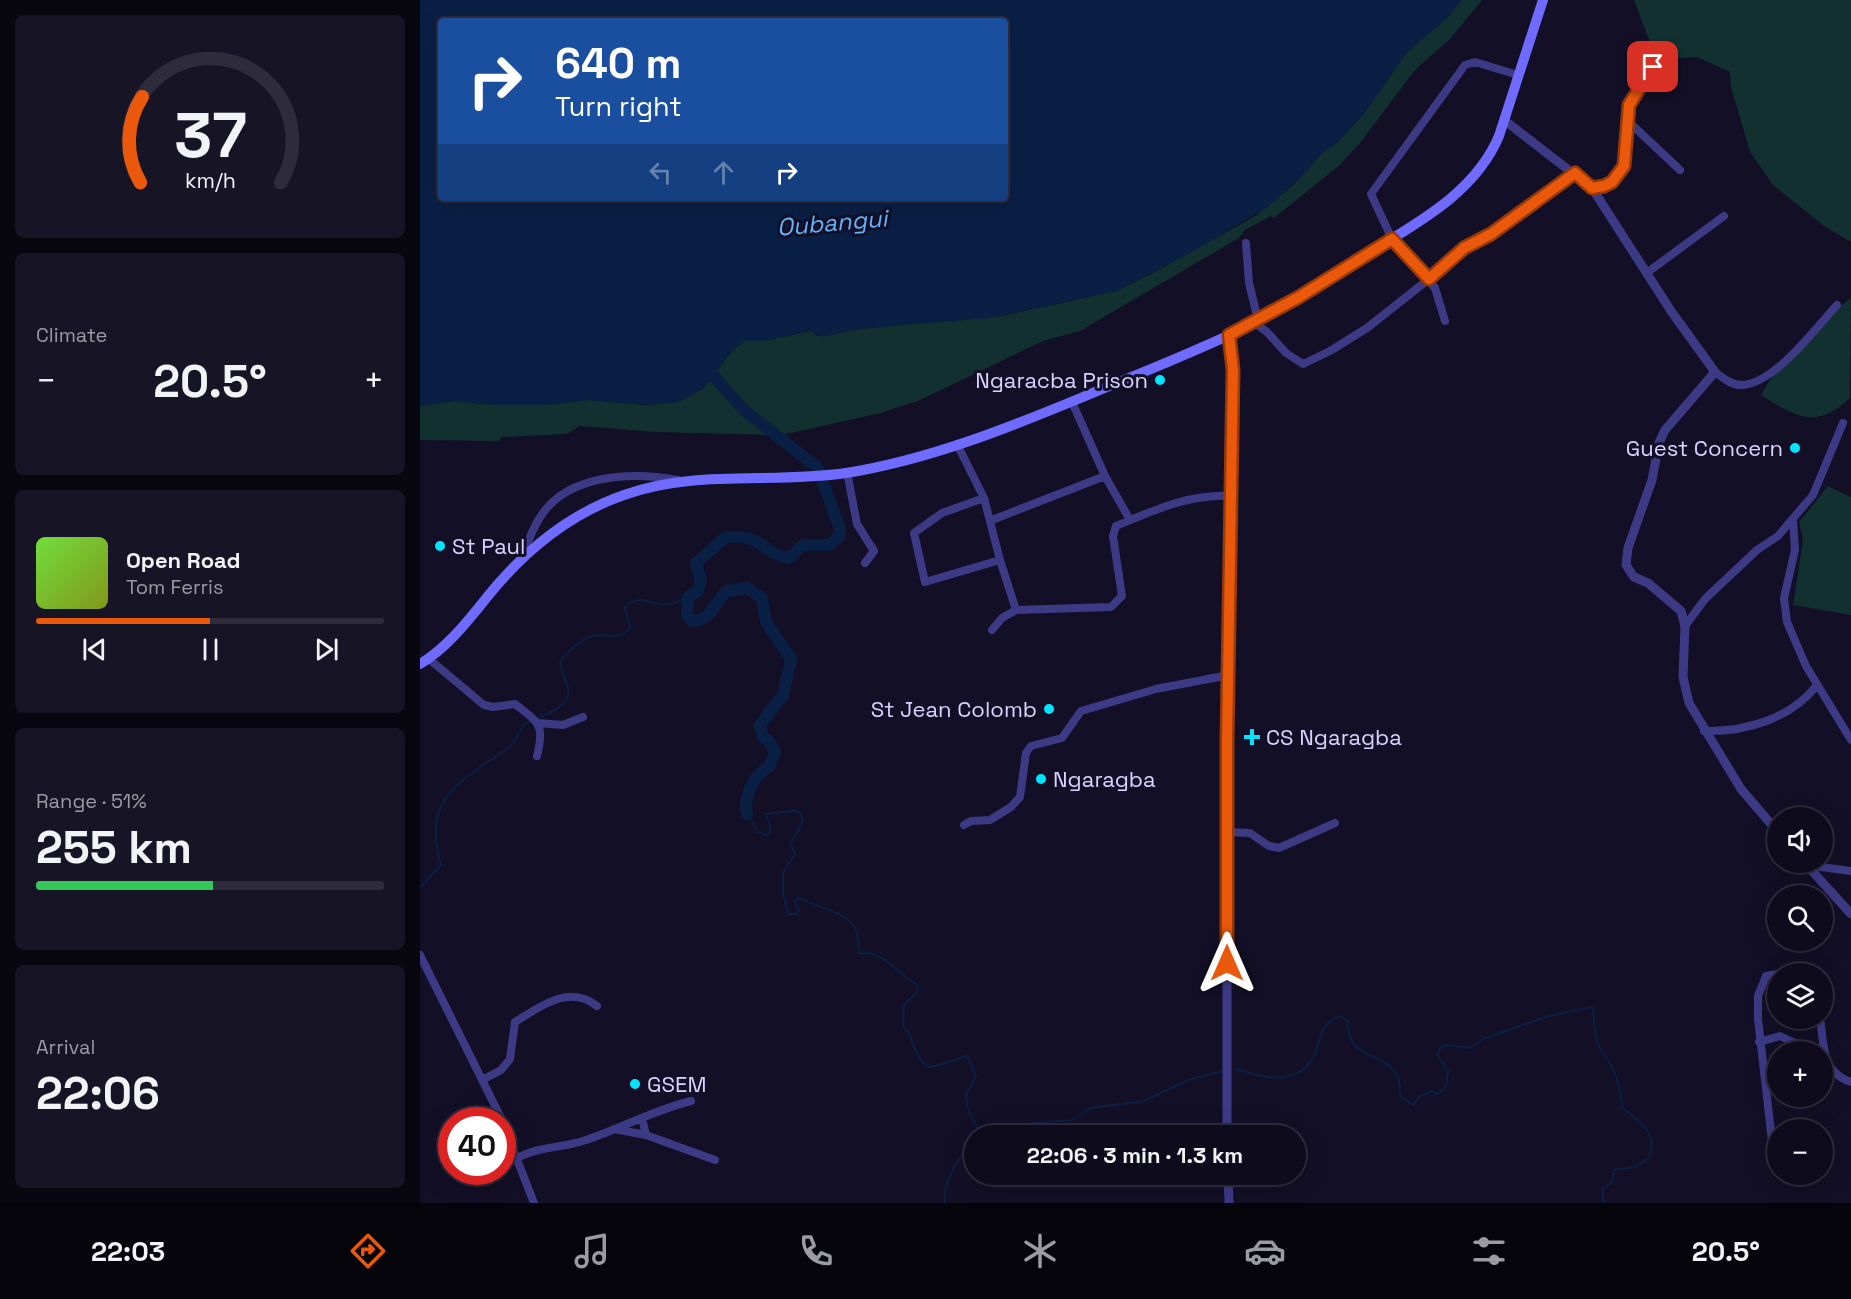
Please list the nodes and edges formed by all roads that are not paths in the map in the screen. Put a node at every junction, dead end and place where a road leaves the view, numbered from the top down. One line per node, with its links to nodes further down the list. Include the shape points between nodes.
1 (1543, 0): 3 (main road)
2 (1660, 55): 5 (street, via 1629,105)
3 (1518, 75): 4 (main road); 10 (street, via 1475,62 1465,65 1455,78 1372,191 1371,199)
4 (1504, 120): 7 (street); 10 (main road, via 1492,151 1473,178)
5 (1630, 123): 6 (street); 8 (street, via 1624,166 1612,182)
6 (1680, 170)
7 (1575, 173): 8 (street); 13 (street, via 1491,234 1464,248)
8 (1592, 188): 12 (street)
9 (1724, 216): 12 (street)
10 (1392, 239): 13 (street); 15 (main road)
11 (1246, 243): 15 (street)
12 (1648, 272): 18 (street)
13 (1429, 279): 15 (street, via 1367,328 1303,364 1286,353); 16 (street)
14 (1837, 305): 18 (street, via 1771,374 1741,385)
15 (1256, 321): 17 (main road)
16 (1445, 321)
17 (1229, 335): 19 (main road); 25 (street, via 1233,370)
18 (1715, 372): 34 (street, via 1659,442 1652,480 1628,548 1626,565 1634,577 1648,583 1681,611)
19 (1072, 402): 21 (main road); 23 (street)
20 (1843, 423): 29 (street, via 1813,495)
21 (957, 444): 22 (main road); 26 (street)
22 (845, 473): 24 (main road); 32 (street, via 857,524 874,551)
23 (1105, 476): 27 (street); 28 (street)
24 (682, 480): 30 (main road, via 623,495 590,510); 30 (street, via 647,475 602,480 571,490 539,517)
25 (1231, 496): 28 (street, via 1208,495 1171,503); 37 (street)
26 (984, 498): 27 (street); 31 (street, via 942,513 914,533 925,582)
27 (992, 520): 31 (street)
28 (1130, 520): 33 (street, via 1116,526 1113,536 1122,596 1117,603 1111,607)
29 (1793, 520): 34 (street, via 1705,599); 38 (street, via 1795,550 1784,607 1793,637)
30 (521, 559): 36 (main road)
31 (1000, 560): 33 (street)
32 (865, 563)
33 (1016, 610): 35 (street)
34 (1685, 626): 41 (street, via 1683,676 1689,703)
35 (992, 630)
36 (425, 661): 40 (street, via 484,705 515,704)
37 (1229, 675): 46 (street, via 1156,689 1081,711 1062,738 1031,746 1026,753 1020,797 1011,807 990,820); 47 (street)
38 (1817, 685): 41 (street, via 1772,721 1720,732); 42 (street)
39 (583, 717): 40 (street, via 563,725)
40 (535, 720): 43 (street, via 542,737)
41 (1704, 731): 44 (street, via 1741,789)
42 (1851, 740)
43 (537, 756)
44 (1767, 819)
45 (1335, 823): 47 (street, via 1279,848 1250,833)
46 (964, 825)
47 (1226, 832): 64 (street)
48 (1833, 868): 49 (street)
49 (1851, 871)
50 (1813, 873): 51 (street)
51 (1851, 914)
52 (420, 955): 58 (street)
53 (1767, 976): 56 (street, via 1758,996)
54 (597, 1006): 58 (street, via 589,999 569,994 515,1022 514,1043 506,1065)
55 (1791, 1041): 56 (street, via 1780,1036)
56 (1760, 1042): 63 (street)
57 (1833, 1071): 59 (street)
58 (483, 1079): 61 (street)
59 (1851, 1082)
60 (691, 1101): 62 (street)
61 (496, 1107)
62 (642, 1118): 65 (street); 66 (street)
63 (1769, 1119)
64 (1227, 1125)
65 (614, 1130): 66 (street); 68 (street, via 572,1144 543,1147)
66 (646, 1135): 69 (street)
67 (516, 1151): 68 (street)
68 (519, 1157): 71 (street)
69 (715, 1160)
70 (1228, 1185): 72 (street)
71 (534, 1203)
72 (1229, 1203)

